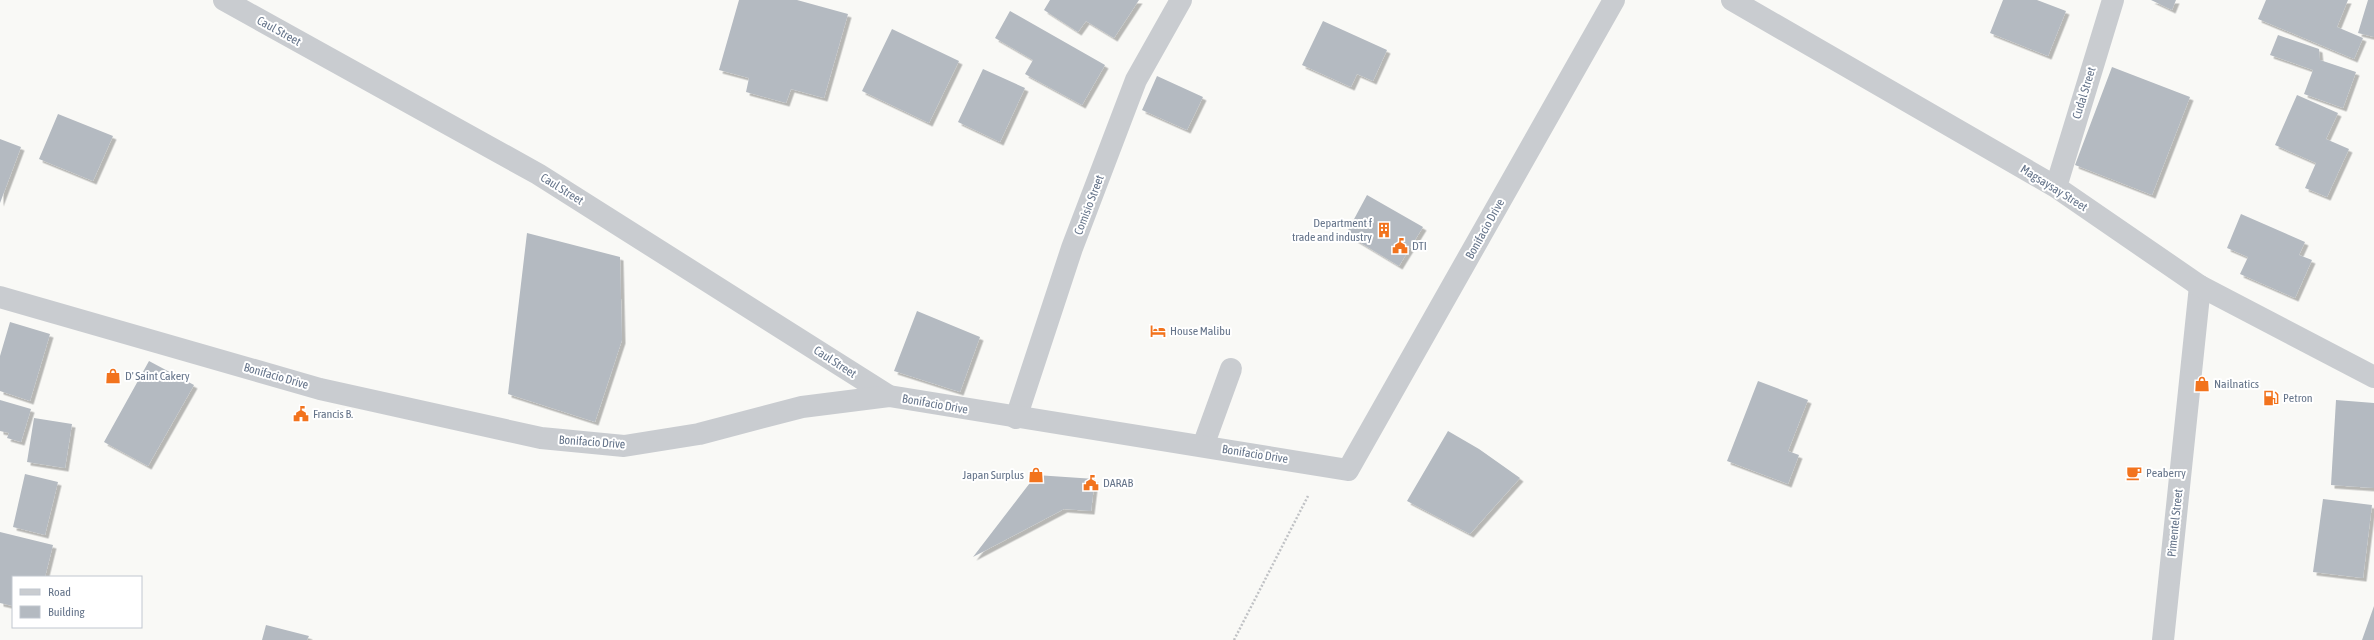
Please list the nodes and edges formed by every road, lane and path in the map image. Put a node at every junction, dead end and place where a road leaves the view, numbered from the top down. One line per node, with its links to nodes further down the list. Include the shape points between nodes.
1 (224, 0): 11 (street, Caul Street, via 538,174)
2 (1181, 0): 12 (street, Comisio Street, via 1136,80 1072,248)
3 (1614, 0): 14 (street, Bonifacio Drive, via 1348,470)
4 (1732, 0): 6 (street, Magsaysay Street)
5 (2113, 0): 6 (street, Cudal Street)
6 (2056, 187): 7 (street, Magsaysay Street)
7 (2200, 286): 10 (street, Magsaysay Street); 16 (street, Pimentel Street)
8 (0, 297): 11 (street, Bonifacio Drive, via 320,388 541,438 624,446 699,434 802,407)
9 (1231, 369): 13 (street)
10 (2374, 377)
11 (889, 396): 12 (street, Bonifacio Drive)
12 (1016, 418): 13 (street, Bonifacio Drive)
13 (1203, 446): 14 (street, Bonifacio Drive)
14 (1324, 466): 15 (path)
15 (1234, 640)
16 (2163, 640)

